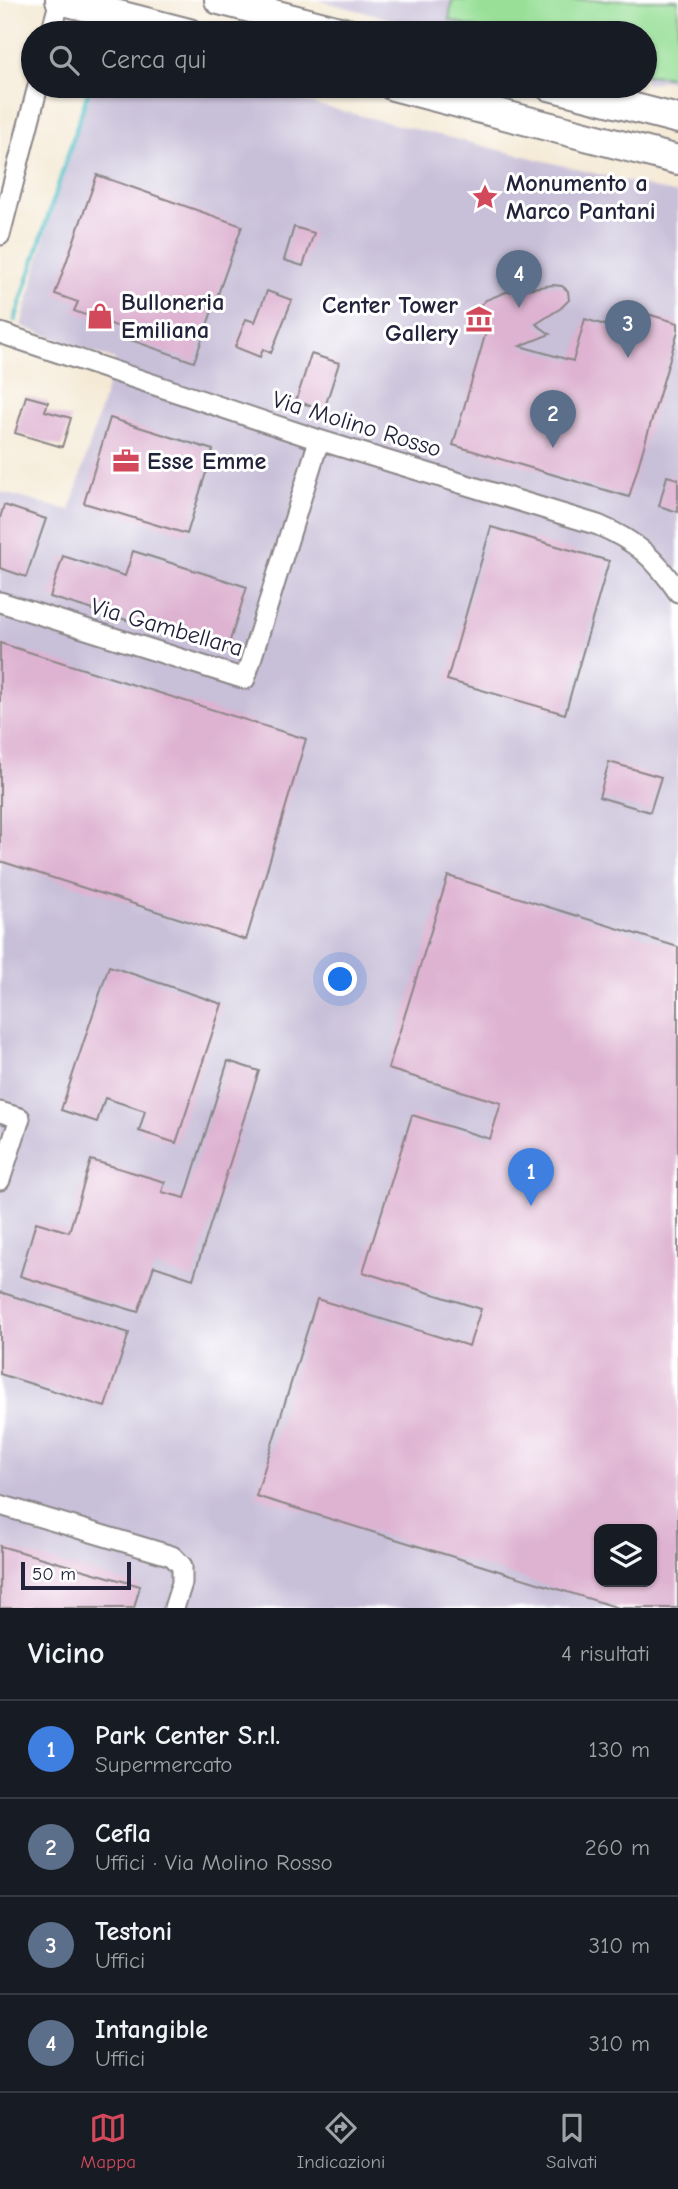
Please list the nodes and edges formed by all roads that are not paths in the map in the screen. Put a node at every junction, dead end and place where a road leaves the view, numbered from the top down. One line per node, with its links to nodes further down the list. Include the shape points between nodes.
1 (60, 0): 3 (street); 4 (highway)
2 (219, 0): 5 (highway)
3 (54, 21)
4 (143, 21)
5 (300, 21)
6 (35, 98): 11 (street)
7 (439, 98): 10 (highway)
8 (596, 98): 9 (highway)
9 (678, 119)
10 (678, 160)
11 (0, 235)
12 (0, 332): 13 (street, Via Molino Rosso)
13 (319, 439): 14 (street, Via Molino Rosso, via 622,535 663,570); 15 (street, Via Gambellara, via 245,679)
14 (678, 592)
15 (0, 602)
16 (0, 1112): 17 (street, via 20,1118)
17 (0, 1180)
18 (0, 1505): 19 (street, via 172,1556 182,1566)
19 (174, 1608)

